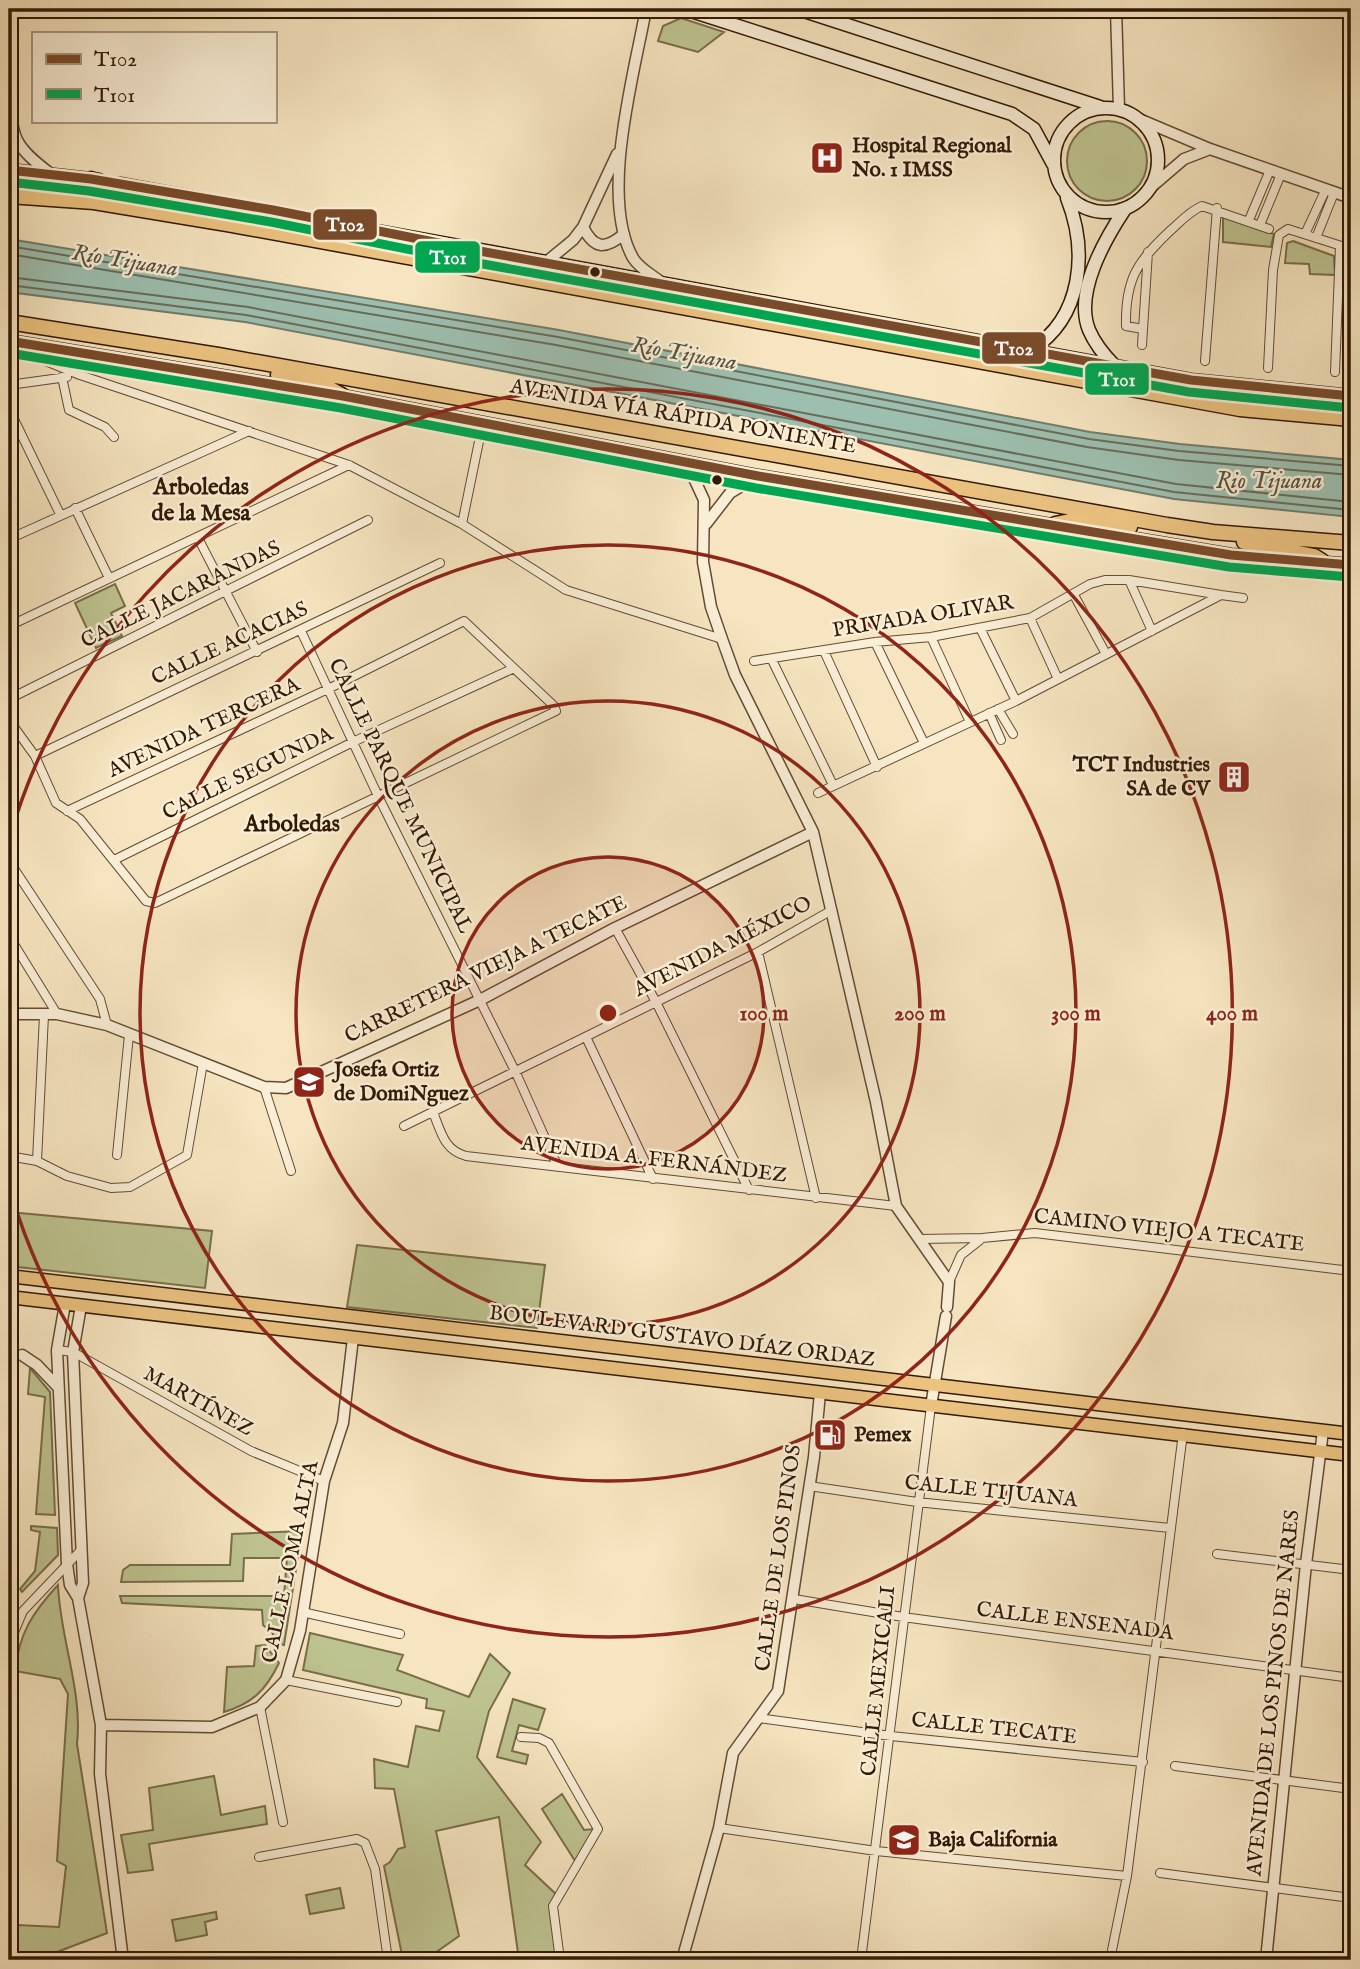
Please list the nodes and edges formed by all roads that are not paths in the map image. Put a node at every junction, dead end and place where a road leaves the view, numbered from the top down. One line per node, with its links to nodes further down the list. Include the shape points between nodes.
1 (646, 9): 11 (street)
2 (685, 9): 12 (main road, via 1012,114 1034,129)
3 (798, 9): 6 (main road)
4 (1116, 9): 7 (street)
5 (9, 90): 9 (street)
6 (1101, 108): 7 (main road); 12 (main road, via 1078,116 1060,133)
7 (1119, 109): 8 (main road)
8 (1139, 119): 10 (street); 17 (main road, via 1149,130 1157,152 1156,175)
9 (11, 139): 15 (street)
10 (1210, 149): 14 (street); 17 (street, via 1184,159)
11 (618, 152): 27 (street); 29 (street)
12 (1053, 164): 19 (main road)
13 (9, 170): 15 (main road)
14 (1275, 172): 18 (street); 24 (street); 26 (street)
15 (51, 174): 16 (main road)
16 (91, 179): 25 (highway); 35 (main road)
17 (1149, 189): 23 (main road)
18 (1329, 192): 21 (street); 30 (street); 31 (street)
19 (1065, 194): 23 (main road, via 1087,209); 43 (main road, via 1081,255 1074,288 1059,326)
20 (9, 196): 25 (highway, via 93,202)
21 (1351, 198)
22 (1217, 208): 24 (street); 34 (street, via 1195,209); 45 (street)
23 (1125, 209): 46 (main road, via 1101,247 1086,318 1101,351)
24 (1250, 220): 26 (street)
25 (227, 224): 37 (highway)
26 (1260, 225): 28 (street)
27 (583, 227): 29 (street, via 600,247); 35 (street)
28 (1269, 229)
29 (624, 234): 36 (street, via 633,259)
30 (1306, 234): 31 (street); 47 (street, via 1287,229 1279,235)
31 (1316, 237): 32 (street)
32 (1340, 246): 33 (street); 48 (street)
33 (1351, 249)
34 (1148, 251): 40 (street); 40 (street, via 1135,271 1126,326)
35 (545, 263): 36 (main road)
36 (663, 283): 38 (main road)
37 (648, 304): 38 (highway); 55 (highway, via 1240,410)
38 (775, 304): 43 (main road)
39 (9, 322): 44 (highway, AVENIDA VÍA RÁPIDA PONIENTE)
40 (1143, 329): 42 (street)
41 (9, 343): 49 (street); 52 (main road)
42 (1142, 345)
43 (1031, 350): 46 (main road)
44 (218, 355): 52 (highway, via 227,362 329,387); 68 (highway, AVENIDA VÍA RÁPIDA PONIENTE)
45 (1205, 362)
46 (1115, 365): 53 (main road, via 1191,380)
47 (1268, 368)
48 (1335, 372)
49 (80, 375): 50 (street); 57 (street)
50 (62, 377): 51 (street); 58 (street, via 69,410 105,427)
51 (9, 385)
52 (343, 396): 56 (main road)
53 (1351, 396)
54 (9, 408): 63 (street)
55 (1351, 419)
56 (483, 422): 59 (main road); 65 (street)
57 (249, 431): 60 (street); 62 (street)
58 (114, 438)
59 (676, 460): 61 (main road); 66 (street, via 699,484)
60 (349, 465): 65 (street); 70 (street)
61 (758, 476): 66 (street, via 730,493); 67 (main road)
62 (75, 508): 63 (street); 76 (street)
63 (60, 514): 71 (street)
64 (368, 520): 78 (street, CALLE JACARANDAS)
65 (462, 524): 88 (street, via 566,590)
66 (706, 524): 88 (street, via 703,562)
67 (1055, 524): 68 (highway, via 1070,521 1154,529); 73 (main road, via 1231,555)
68 (1167, 525): 69 (highway, AVENIDA VÍA RÁPIDA PONIENTE)
69 (1213, 532): 72 (highway, AVENIDA VÍA RÁPIDA PONIENTE); 73 (highway)
70 (198, 538): 76 (street); 78 (street)
71 (9, 539)
72 (1351, 543)
73 (1322, 561): 75 (main road)
74 (440, 563): 85 (street, CALLE ACACIAS)
75 (1351, 565)
76 (109, 578): 83 (street)
77 (1129, 580): 79 (street, PRIVADA OLIVAR, via 1090,584); 80 (street, PRIVADA OLIVAR); 86 (street)
78 (225, 593): 91 (street); 98 (street, CALLE JACARANDAS)
79 (1074, 595): 82 (street, PRIVADA OLIVAR); 92 (street)
80 (1221, 595): 81 (street, PRIVADA OLIVAR); 86 (street)
81 (1243, 598)
82 (1030, 618): 84 (street, PRIVADA OLIVAR); 96 (street)
83 (9, 626)
84 (981, 628): 87 (street, PRIVADA OLIVAR); 99 (street)
85 (301, 631): 91 (street, CALLE ACACIAS); 97 (street, CALLE PARQUE MUNICIPAL)
86 (1152, 631): 92 (street)
87 (930, 637): 89 (street, PRIVADA OLIVAR); 103 (street)
88 (722, 639): 116 (street, via 735,675)
89 (875, 642): 90 (street, PRIVADA OLIVAR); 109 (street)
90 (824, 651): 93 (street, PRIVADA OLIVAR); 111 (street)
91 (257, 652): 110 (street, CALLE ACACIAS)
92 (1106, 654): 96 (street)
93 (772, 660): 94 (street, PRIVADA OLIVAR); 112 (street)
94 (754, 661)
95 (512, 669): 97 (street, AVENIDA TERCERA, via 464,621); 108 (street, CALLE SEGUNDA); 114 (street, AVENIDA TERCERA, via 556,712)
96 (1058, 679): 99 (street)
97 (330, 688): 108 (street, CALLE PARQUE MUNICIPAL); 115 (street, AVENIDA TERCERA)
98 (9, 699)
99 (1016, 701): 100 (street)
100 (999, 709): 101 (street); 104 (street)
101 (989, 713): 103 (street); 105 (street)
102 (9, 720): 110 (street)
103 (970, 722): 109 (street)
104 (1007, 724): 105 (street); 106 (street)
105 (997, 729): 107 (street)
106 (1013, 734)
107 (1001, 740)
108 (355, 741): 114 (street, CALLE PARQUE MUNICIPAL); 117 (street, CALLE SEGUNDA)
109 (925, 743): 111 (street)
110 (35, 755): 115 (street, via 56,803)
111 (877, 767): 112 (street)
112 (833, 785): 113 (street)
113 (818, 793)
114 (379, 798): 117 (street, via 150,903); 124 (street, CALLE PARQUE MUNICIPAL)
115 (67, 811): 117 (street, via 80,819)
116 (813, 832): 119 (street); 120 (street, CARRETERA VIEJA A TECATE)
117 (114, 860)
118 (9, 861): 129 (street, via 100,999)
119 (832, 910): 123 (street, AVENIDA MÉXICO); 145 (street)
120 (615, 928): 124 (street, CARRETERA VIEJA A TECATE); 125 (street)
121 (9, 936): 122 (street)
122 (13, 950): 128 (street)
123 (758, 952): 125 (street, AVENIDA MÉXICO); 144 (street)
124 (480, 1000): 133 (street, CALLE PARQUE MUNICIPAL); 134 (street, CARRETERA VIEJA A TECATE, via 286,1088)
125 (656, 1002): 131 (street, AVENIDA MÉXICO); 143 (street)
126 (9, 1014): 127 (street, CARRETERA VIEJA A TECATE)
127 (44, 1014): 128 (street, CARRETERA VIEJA A TECATE); 139 (street)
128 (57, 1014): 129 (street, CARRETERA VIEJA A TECATE)
129 (107, 1025): 130 (street, CARRETERA VIEJA A TECATE)
130 (130, 1035): 132 (street, CARRETERA VIEJA A TECATE); 137 (street)
131 (586, 1037): 133 (street, AVENIDA MÉXICO); 142 (street)
132 (203, 1063): 134 (street, CARRETERA VIEJA A TECATE); 139 (street, via 187,1155 121,1188 90,1184)
133 (516, 1073): 135 (street, AVENIDA MÉXICO); 140 (street, CALLE PARQUE MUNICIPAL)
134 (264, 1087): 141 (street)
135 (433, 1112): 136 (street, AVENIDA MÉXICO); 140 (street, AVENIDA A. FERNÁNDEZ, via 454,1153)
136 (404, 1126)
137 (117, 1155)
138 (9, 1156): 139 (street)
139 (37, 1161)
140 (557, 1165): 142 (street, AVENIDA A. FERNÁNDEZ)
141 (291, 1171)
142 (653, 1179): 143 (street, AVENIDA A. FERNÁNDEZ)
143 (749, 1190): 144 (street, AVENIDA A. FERNÁNDEZ)
144 (816, 1198): 145 (street, AVENIDA A. FERNÁNDEZ)
145 (896, 1206): 147 (street)
146 (982, 1238): 147 (street, CAMINO VIEJO A TECATE); 148 (street, CAMINO VIEJO A TECATE, via 1035,1233); 150 (street, via 961,1255)
147 (919, 1239): 150 (street)
148 (1351, 1271)
149 (9, 1276): 154 (main road, BOULEVARD GUSTAVO DÍAZ ORDAZ)
150 (949, 1282): 161 (street)
151 (9, 1297): 152 (main road, BOULEVARD GUSTAVO DÍAZ ORDAZ)
152 (65, 1304): 153 (main road, BOULEVARD GUSTAVO DÍAZ ORDAZ); 156 (street)
153 (81, 1306): 155 (main road, BOULEVARD GUSTAVO DÍAZ ORDAZ); 157 (street)
154 (520, 1337): 159 (main road); 161 (main road, BOULEVARD GUSTAVO DÍAZ ORDAZ)
155 (352, 1338): 159 (main road, BOULEVARD GUSTAVO DÍAZ ORDAZ); 169 (street, CALLE LOMA ALTA, via 344,1423)
156 (57, 1350): 157 (street, MARTÍNEZ); 160 (street)
157 (73, 1352): 169 (street, MARTÍNEZ, via 251,1451); 173 (street)
158 (22, 1355): 160 (street)
159 (517, 1356): 162 (main road, BOULEVARD GUSTAVO DÍAZ ORDAZ)
160 (57, 1386): 175 (street)
161 (933, 1386): 163 (street); 164 (main road, BOULEVARD GUSTAVO DÍAZ ORDAZ)
162 (820, 1393): 163 (main road, BOULEVARD GUSTAVO DÍAZ ORDAZ); 170 (street, CALLE DE LOS PINOS)
163 (931, 1405): 165 (main road, BOULEVARD GUSTAVO DÍAZ ORDAZ); 171 (street, CALLE MEXICALI)
164 (1323, 1431): 166 (main road, BOULEVARD GUSTAVO DÍAZ ORDAZ); 167 (street, AVENIDA DE LOS PINOS DE NARES)
165 (1183, 1433): 167 (main road, BOULEVARD GUSTAVO DÍAZ ORDAZ); 172 (street)
166 (1351, 1434)
167 (1321, 1451): 168 (main road, BOULEVARD GUSTAVO DÍAZ ORDAZ); 176 (street, AVENIDA DE LOS PINOS DE NARES)
168 (1351, 1455)
169 (324, 1481): 180 (street, CALLE LOMA ALTA)
170 (809, 1486): 171 (street, CALLE TIJUANA); 179 (street, CALLE DE LOS PINOS)
171 (918, 1502): 172 (street, CALLE TIJUANA); 181 (street, CALLE MEXICALI)
172 (1170, 1528): 184 (street)
173 (81, 1550): 175 (street); 178 (street, via 83,1583)
174 (1217, 1555): 176 (street)
175 (67, 1564): 178 (street); 183 (street, via 23,1611)
176 (1306, 1564): 177 (street); 185 (street, AVENIDA DE LOS PINOS DE NARES)
177 (1351, 1570)
178 (78, 1598): 191 (street)
179 (794, 1599): 181 (street, CALLE ENSENADA); 190 (street, CALLE DE LOS PINOS, via 778,1691)
180 (302, 1612): 182 (street); 187 (street, CALLE LOMA ALTA)
181 (903, 1617): 184 (street, CALLE ENSENADA); 192 (street, CALLE MEXICALI)
182 (400, 1634)
183 (9, 1644)
184 (1156, 1649): 185 (street, CALLE ENSENADA); 194 (street)
185 (1297, 1671): 186 (street, CALLE ENSENADA); 196 (street, AVENIDA DE LOS PINOS DE NARES)
186 (1351, 1678)
187 (286, 1680): 188 (street); 189 (street, CALLE LOMA ALTA)
188 (397, 1702)
189 (261, 1707): 191 (street, CALLE LOMA ALTA, via 212,1727); 198 (street)
190 (758, 1718): 192 (street, CALLE TECATE); 199 (street, CALLE DE LOS PINOS, via 733,1753)
191 (102, 1725): 206 (street, via 100,1774)
192 (891, 1736): 194 (street, CALLE TECATE); 200 (street, CALLE MEXICALI)
193 (521, 1737): 208 (street, via 549,1743 598,1829 553,1906)
194 (1143, 1762): 203 (street)
195 (1175, 1766): 196 (street)
196 (1286, 1780): 197 (street); 204 (street, AVENIDA DE LOS PINOS DE NARES)
197 (1351, 1789)
198 (283, 1822)
199 (719, 1828): 200 (street); 209 (street, CALLE DE LOS PINOS)
200 (876, 1851): 203 (street); 210 (street, CALLE MEXICALI)
201 (259, 1857): 207 (street, via 357,1839 365,1843 375,1869)
202 (1160, 1873): 204 (street)
203 (1127, 1876): 211 (street)
204 (1272, 1890): 205 (street); 212 (street, AVENIDA DE LOS PINOS DE NARES)
205 (1351, 1899)
206 (122, 1960)
207 (388, 1960)
208 (560, 1960)
209 (682, 1960)
210 (861, 1960)
211 (1110, 1960)
212 (1266, 1960)

